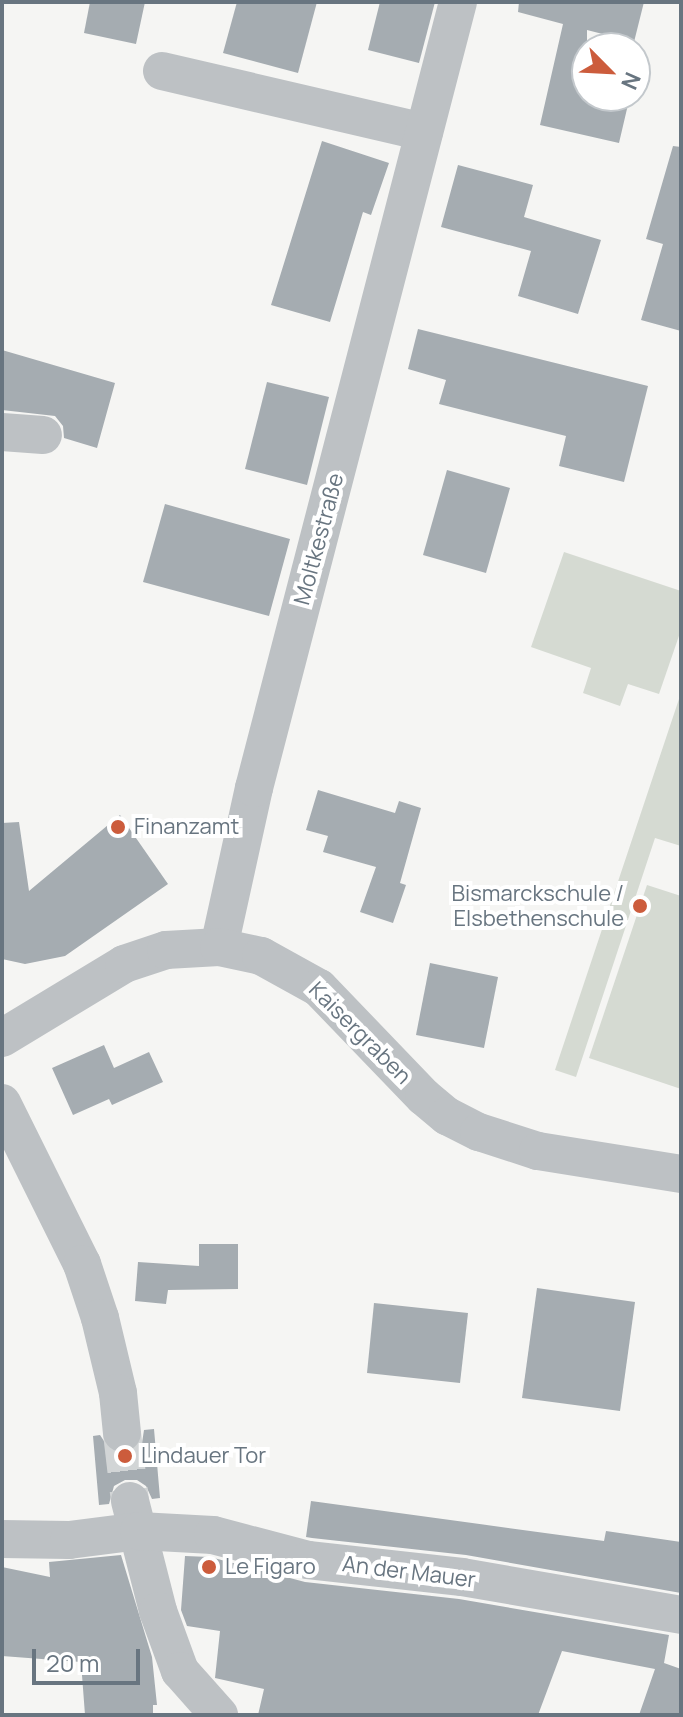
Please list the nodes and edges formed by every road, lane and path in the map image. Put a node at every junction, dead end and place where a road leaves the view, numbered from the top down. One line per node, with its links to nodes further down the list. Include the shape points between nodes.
1 (458, 2): 3 (street, Moltkestraße)
2 (162, 71): 3 (street)
3 (424, 132): 6 (street, Moltkestraße, via 254,788)
4 (2, 432): 5 (street)
5 (43, 435)
6 (219, 947): 7 (street, Kaisergraben, via 166,950 124,964); 9 (street, Kaisergraben, via 261,956 319,988 424,1097 479,1132 538,1151)
7 (2, 1038)
8 (2, 1103): 10 (street, via 82,1264 104,1333)
9 (681, 1174)
10 (122, 1433)
11 (134, 1516): 12 (street, An der Mauer, via 69,1540); 13 (street, An der Mauer, via 308,1560 462,1577); 14 (street, via 158,1611 180,1671)
12 (2, 1539)
13 (681, 1615)
14 (219, 1715)

